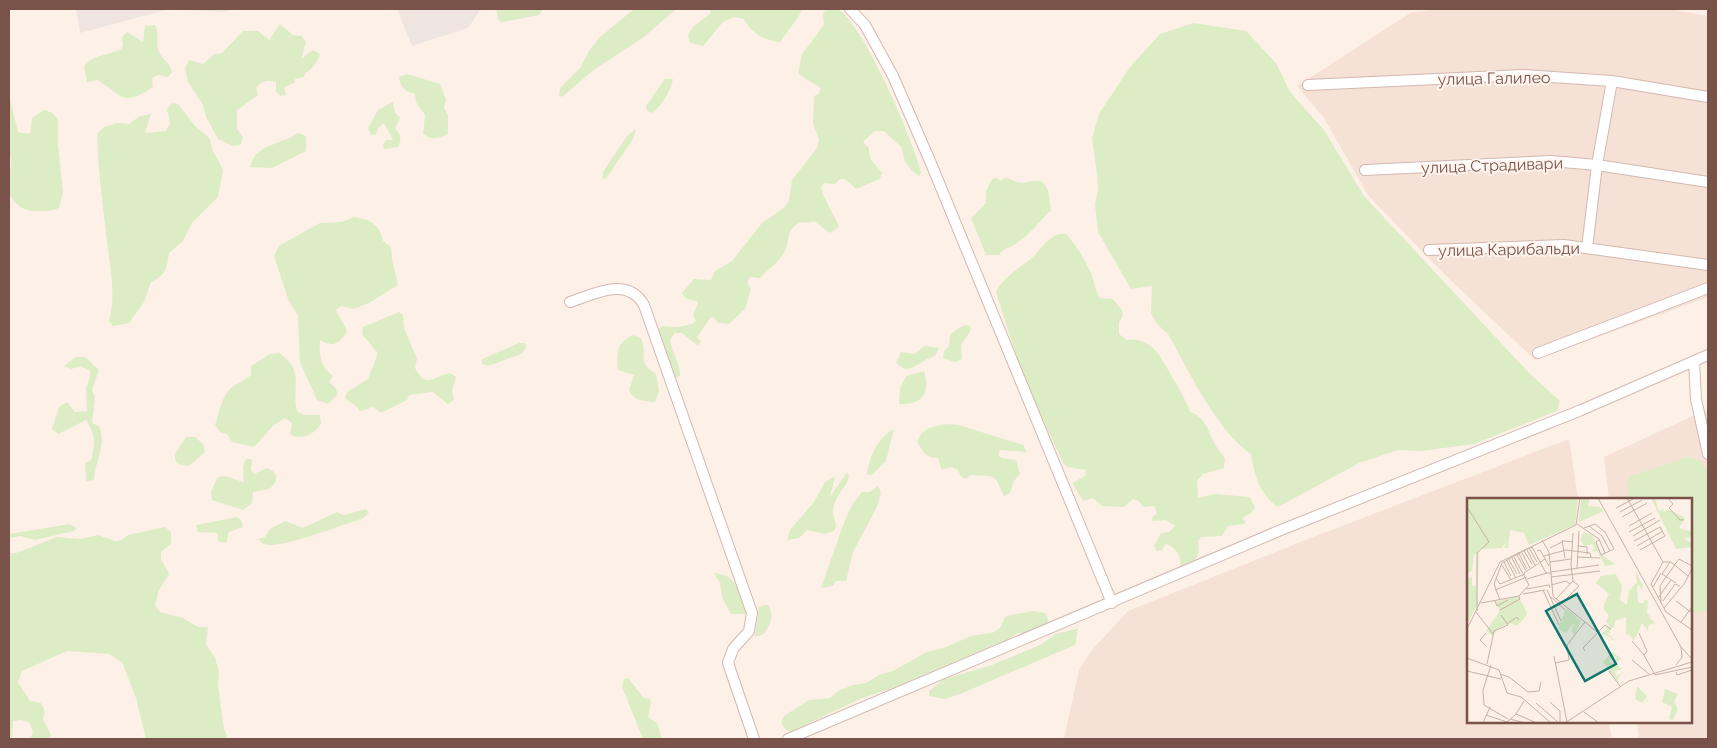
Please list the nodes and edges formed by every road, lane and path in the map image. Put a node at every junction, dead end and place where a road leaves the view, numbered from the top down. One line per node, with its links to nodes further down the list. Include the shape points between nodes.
1 (850, 9): 17 (street, via 864,26 893,76)
2 (1612, 81): 3 (street, улица Галилео, via 1522,75); 4 (street, улица Галилео); 5 (street)
3 (1308, 85)
4 (1708, 97)
5 (1597, 165): 6 (street, улица Страдивари, via 1551,161); 7 (street, улица Страдивари); 8 (street)
6 (1365, 170)
7 (1708, 182)
8 (1587, 248): 9 (street, улица Карибальди, via 1564,245); 10 (street, улица Карибальди)
9 (1429, 250)
10 (1708, 266)
11 (1708, 288): 13 (street)
12 (570, 302): 18 (street, via 614,288 632,291 644,305 752,613 749,631 733,649 728,664)
13 (1538, 353)
14 (1708, 355): 15 (street)
15 (1694, 361): 16 (street, via 1696,400); 17 (street)
16 (1708, 454)
17 (1112, 603): 19 (street)
18 (754, 739)
19 (788, 739)

